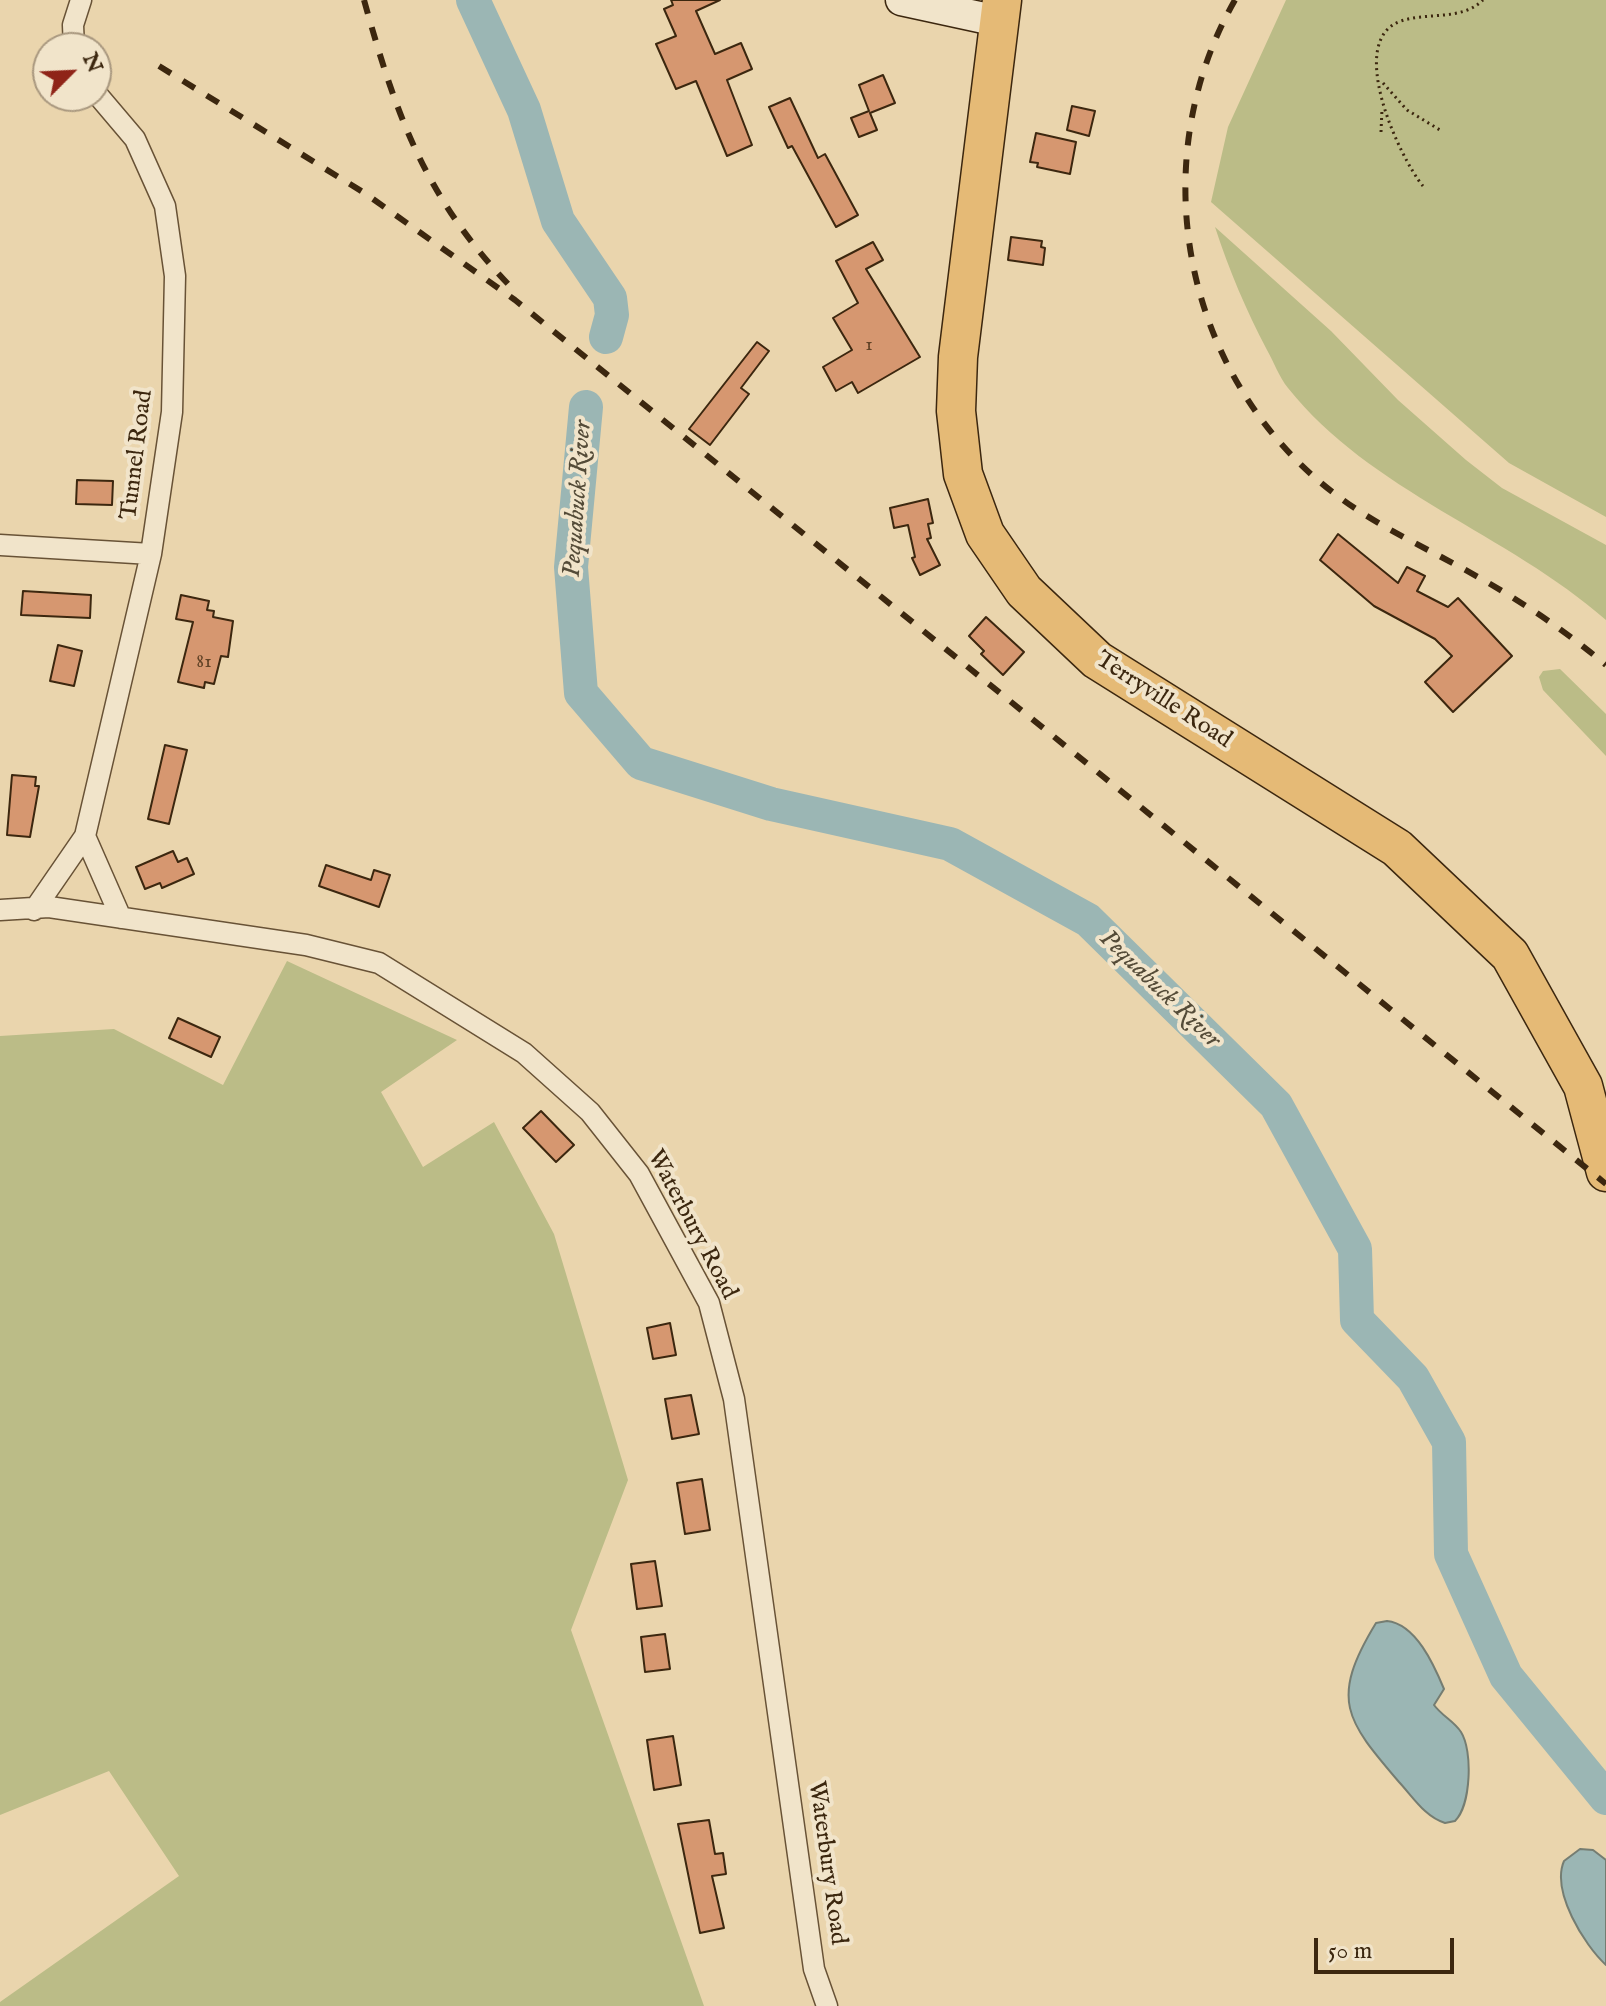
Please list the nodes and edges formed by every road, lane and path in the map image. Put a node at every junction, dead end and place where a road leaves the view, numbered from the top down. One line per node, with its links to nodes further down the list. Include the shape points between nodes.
1 (81, 0): 5 (street)
2 (901, 0): 4 (main road)
3 (1483, 0): 6 (path, via 1457,13 1391,26 1377,45)
4 (1000, 10): 18 (highway, Terryville Road, via 956,411 963,474 985,534 1024,591 1097,660 1397,848 1510,955 1583,1086)
5 (73, 32)
6 (1380, 80): 7 (path); 9 (path, via 1407,110)
7 (1383, 105): 10 (path); 11 (path, via 1410,170)
8 (112, 112): 13 (street, Tunnel Road, via 135,139 165,206 175,276 172,412)
9 (1440, 130)
10 (1381, 132)
11 (1423, 186)
12 (0, 545): 13 (street)
13 (151, 554): 14 (street, Tunnel Road)
14 (85, 836): 15 (street, Tunnel Road); 17 (street)
15 (42, 909): 16 (street, Waterbury Road); 17 (street, Waterbury Road)
16 (0, 910)
17 (121, 918): 19 (street, Waterbury Road, via 306,945 379,963 524,1053 590,1112 639,1174 709,1303 734,1399 814,1969)
18 (1606, 1172)
19 (827, 2006)

